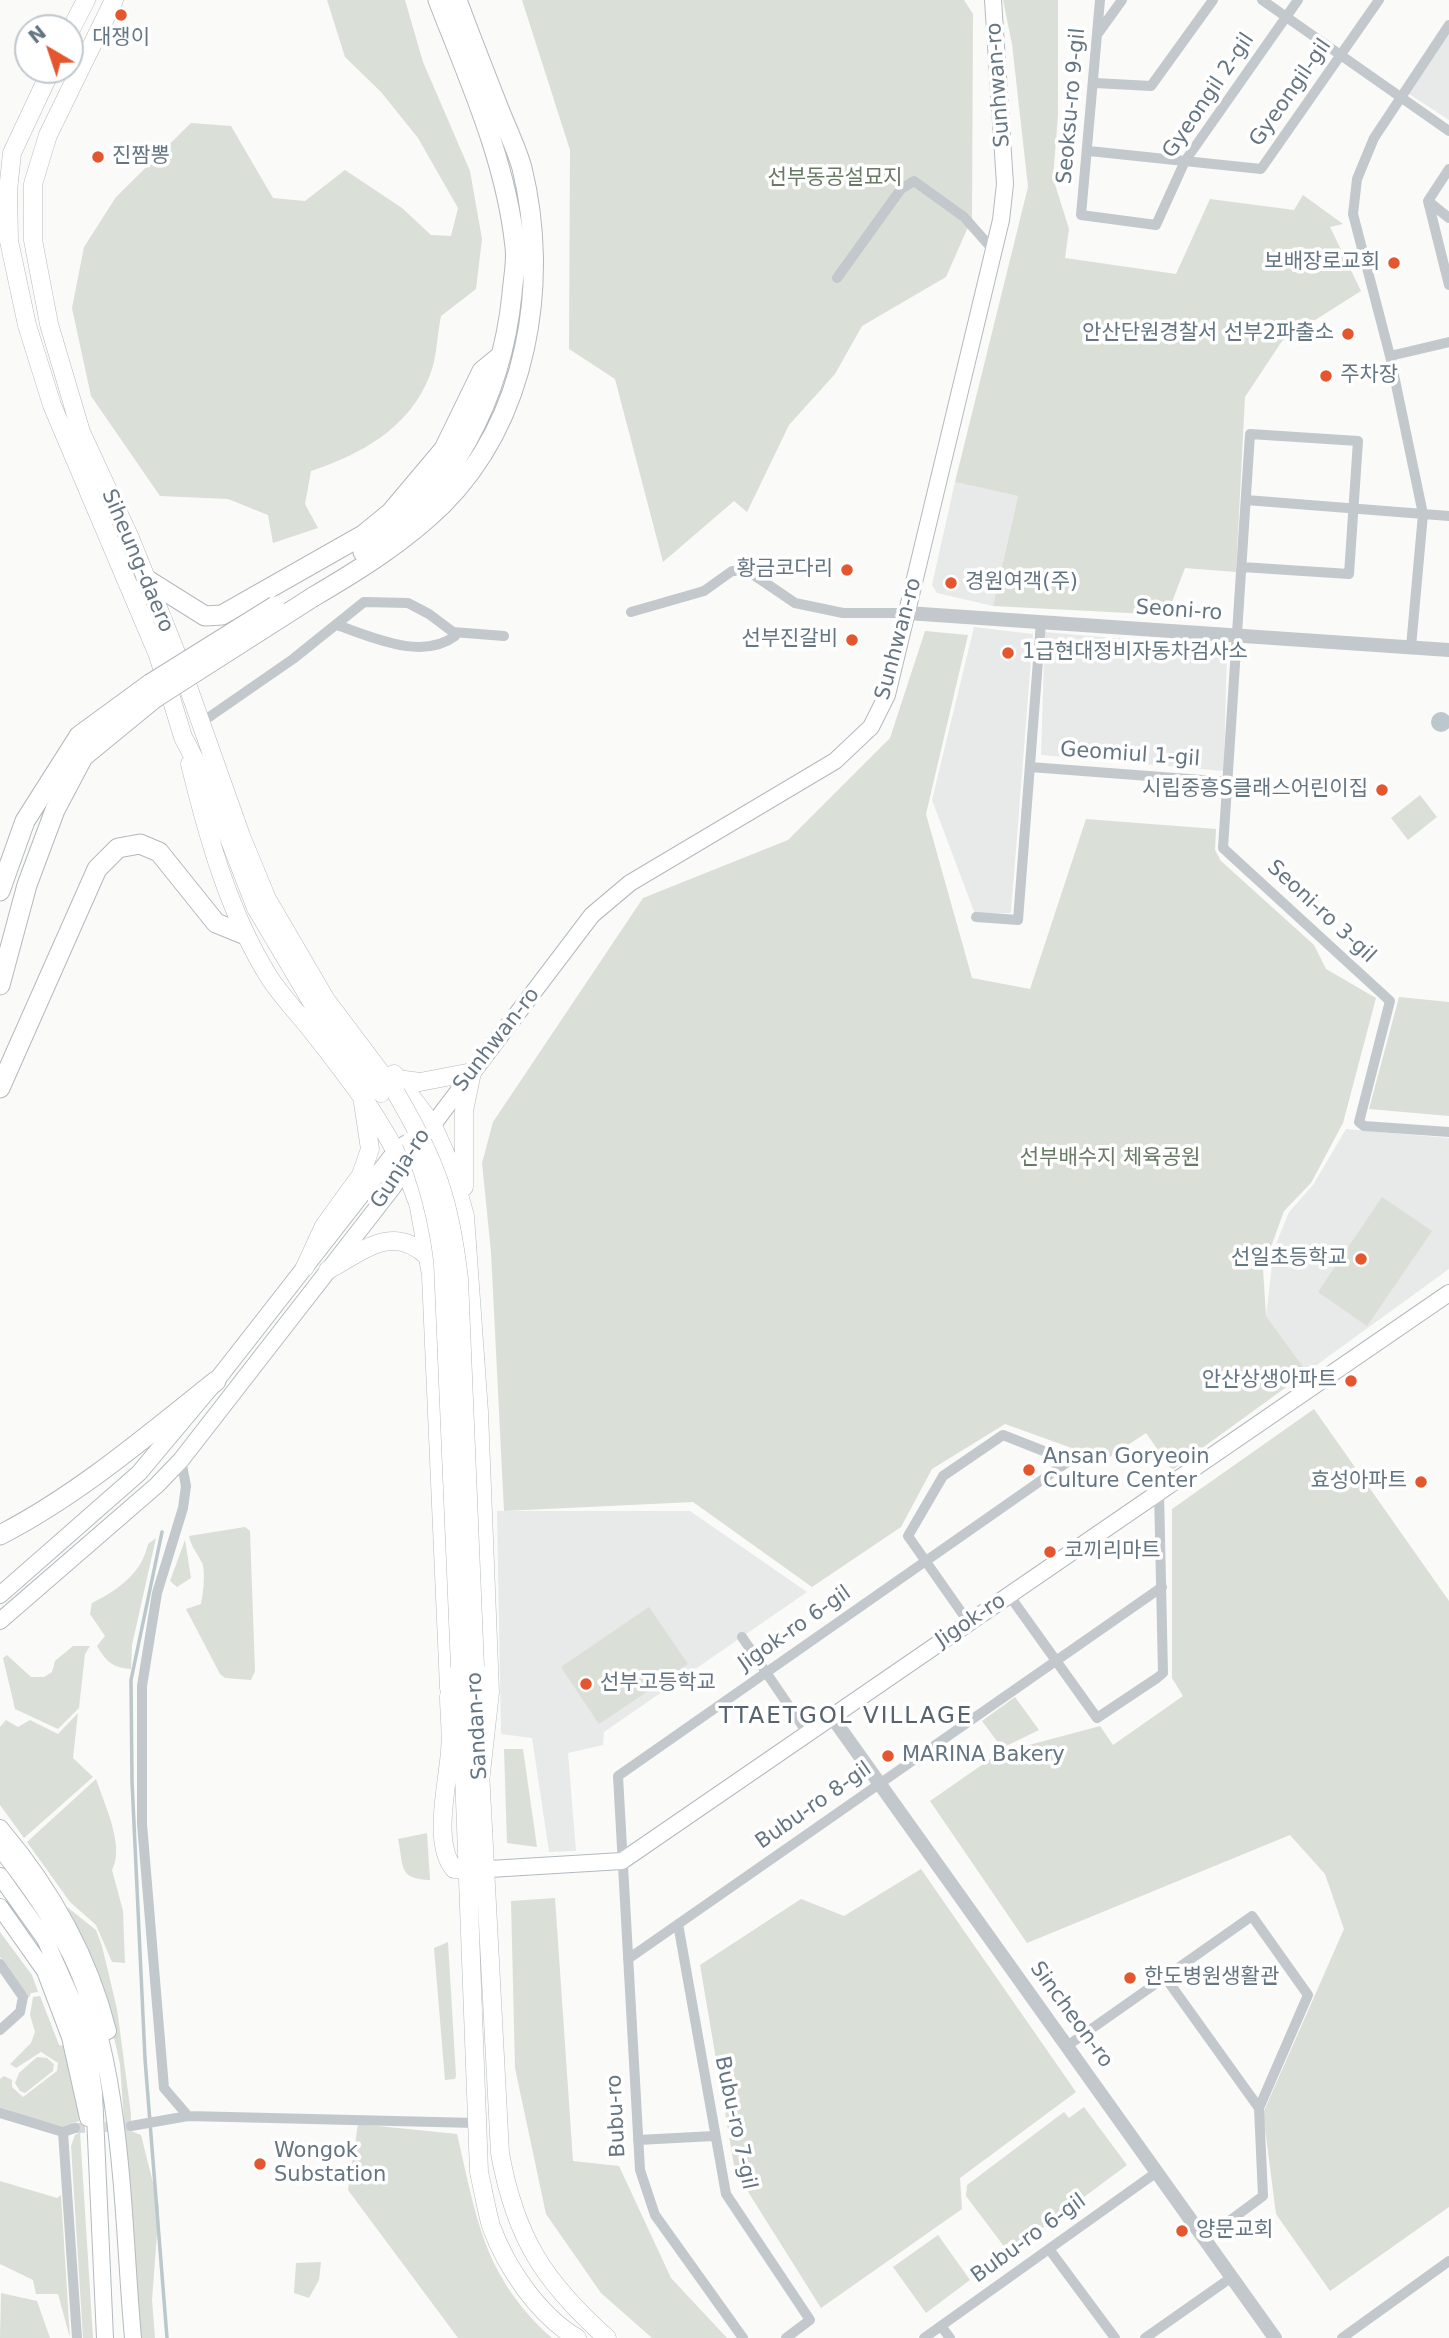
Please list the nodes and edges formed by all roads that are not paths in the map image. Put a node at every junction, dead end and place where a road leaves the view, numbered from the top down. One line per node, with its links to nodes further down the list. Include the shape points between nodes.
1 (114, 0): 36 (main road, Siheung-daero, via 48,135 33,184 33,240 49,324 81,432)
2 (438, 0): 29 (highway, via 491,136 506,191 516,250)
3 (457, 0): 37 (highway, via 522,167 535,274 528,333 504,411 478,460 444,503 409,535)
4 (993, 0): 25 (main road, Sunhwan-ro, via 1005,184)
5 (1100, 0): 13 (street, Seoksu-ro 9-gil)
6 (1122, 0): 13 (street)
7 (1213, 0): 15 (street, via 1152,86)
8 (1262, 0): 11 (street)
9 (1298, 0): 11 (street, Gyeongil 2-gil)
10 (1380, 0): 14 (street, Gyeongil-gil)
11 (1286, 17): 14 (street); 20 (street, Gyeongil 2-gil)
12 (1449, 25): 17 (street)
13 (1100, 32): 15 (street, Seoksu-ro 9-gil)
14 (1341, 56): 17 (street); 20 (street, Gyeongil-gil, via 1261,170)
15 (1095, 83): 19 (street, Seoksu-ro 9-gil)
16 (44, 84): 49 (main road, Siheung-daero, via 12,153 8,191 9,240 27,326 52,405 158,655)
17 (1401, 98): 18 (street); 30 (street, via 1374,138 1357,179 1353,215)
18 (1449, 131)
19 (1088, 151): 20 (street, Gyeongil-gil); 23 (street, Seoksu-ro 9-gil)
20 (1185, 161): 23 (street, Gyeongil 2-gil, via 1156,225)
21 (1449, 169): 22 (street)
22 (1428, 201): 24 (street); 27 (street)
23 (1081, 215)
24 (1449, 218)
25 (995, 252): 26 (street, via 964,217 914,181 901,189); 39 (main road, Sunhwan-ro)
26 (838, 278)
27 (1449, 285)
28 (1449, 342): 30 (street)
29 (500, 356): 36 (highway, via 482,371 444,449 391,512 363,535 222,615 205,616); 37 (highway, via 465,448 433,491)
30 (1390, 356): 33 (street)
31 (1246, 500): 32 (street); 32 (street, Seoni-ro 3-gil, via 1250,434 1358,441); 35 (street, Seoni-ro 3-gil)
32 (1353, 509): 33 (street); 35 (street, via 1349,574)
33 (1423, 514): 34 (street); 45 (street)
34 (1449, 516)
35 (1242, 567): 44 (street, Seoni-ro 3-gil)
36 (146, 579): 48 (main road, Siheung-daero)
37 (311, 591): 47 (highway, bridge)
38 (631, 612): 39 (street, via 704,591 732,571 748,571 795,603 843,613)
39 (907, 613): 40 (street, Seoni-ro); 58 (main road, Sunhwan-ro, via 887,695 871,727 854,745 811,776 630,883 592,915)
40 (1041, 622): 44 (street, Seoni-ro); 51 (street)
41 (337, 625): 42 (street, via 381,642 410,646 443,645); 43 (street, via 364,602 380,601 408,603 453,632); 48 (street)
42 (455, 636)
43 (504, 636)
44 (1238, 636): 45 (street, Seoni-ro); 52 (street, Seoni-ro 3-gil)
45 (1411, 647): 46 (street, Seoni-ro)
46 (1449, 650)
47 (152, 691): 54 (highway, via 79,736 25,821); 57 (highway, via 83,757 55,810 27,885)
48 (202, 722): 50 (main road, Siheung-daero)
49 (183, 737): 53 (main road, Siheung-daero); 56 (main road, via 201,809)
50 (211, 745): 53 (main road, Siheung-daero); 60 (main road, via 228,770 288,918)
51 (1030, 767): 52 (street, Geomiul 1-gil); 55 (street, via 1018,920)
52 (1228, 782): 63 (street, Seoni-ro 3-gil, via 1223,848 1390,1000 1360,1122 1364,1126)
53 (217, 787): 60 (main road, Siheung-daero, via 256,908 276,947 314,1006)
54 (0, 891)
55 (976, 917)
56 (243, 934): 59 (highway, via 216,923 159,852 140,844 118,848 97,869); 61 (main road, via 271,980)
57 (0, 985)
58 (472, 1072): 60 (main road); 62 (main road, Sunhwan-ro); 70 (main road, via 464,1111)
59 (0, 1088)
60 (393, 1090): 61 (main road, via 400,1095 385,1108); 62 (main road); 93 (main road, Sandan-ro, bridge, via 406,1128 431,1172 443,1263)
61 (363, 1098): 64 (main road); 72 (main road, via 370,1149 361,1175 324,1226)
62 (432, 1124): 64 (main road, Gunja-ro); 65 (main road, Gunja-ro); 67 (main road)
63 (1449, 1132)
64 (397, 1151): 65 (main road); 66 (main road, Gunja-ro)
65 (406, 1167): 68 (main road, Gunja-ro); 69 (main road)
66 (366, 1189): 68 (main road, via 379,1187); 72 (main road, Gunja-ro)
67 (459, 1196): 69 (main road, via 447,1181 430,1181 419,1195); 70 (main road)
68 (382, 1201): 73 (main road, Gunja-ro)
69 (419, 1207): 71 (main road)
70 (465, 1220): 93 (main road, via 479,1412 490,1692)
71 (428, 1257): 73 (main road, via 409,1242 393,1241 366,1248); 90 (main road)
72 (305, 1267): 75 (main road, Gunja-ro)
73 (328, 1269): 76 (main road, Gunja-ro)
74 (1449, 1293): 77 (main road, Jigok-ro)
75 (216, 1381): 78 (highway, via 35,1517); 82 (main road, Gunja-ro, via 139,1473)
76 (181, 1461): 81 (main road, Gunja-ro); 111 (street, via 186,1486 183,1508 158,1593 142,1686 142,1824 164,2088)
77 (1159, 1492): 80 (street); 83 (main road, Jigok-ro)
78 (0, 1535)
79 (926, 1561): 79 (street, Jigok-ro 6-gil, via 1069,1461 1003,1435 943,1476 908,1536); 85 (street); 89 (street, Jigok-ro 6-gil)
80 (1162, 1587): 88 (street, Bubu-ro 8-gil); 88 (street, via 1163,1673 1097,1718)
81 (34, 1592): 84 (main road, Gunja-ro); 86 (main road)
82 (0, 1595)
83 (1009, 1595): 85 (main road, Jigok-ro); 88 (street)
84 (0, 1621)
85 (969, 1623): 91 (main road, Jigok-ro)
86 (0, 1633)
87 (742, 1637): 89 (street)
88 (1056, 1661): 94 (street, Bubu-ro 8-gil)
89 (766, 1672): 92 (street); 97 (street, Jigok-ro 6-gil, via 618,1776)
90 (449, 1695): 93 (main road); 99 (main road, via 443,1834 447,1861 454,1869)
91 (832, 1717): 92 (main road, Jigok-ro); 94 (street, Sincheon-ro)
92 (808, 1734): 97 (main road, Jigok-ro)
93 (472, 1782): 98 (main road, Sandan-ro); 99 (main road, Sandan-ro)
94 (880, 1784): 102 (street, Bubu-ro 8-gil); 107 (street, Sincheon-ro)
95 (0, 1828): 110 (main road, via 45,1887 83,1957 110,2042)
96 (0, 1848): 110 (main road, via 43,1905 72,1956 102,2046)
97 (622, 1861): 98 (main road); 103 (street, Bubu-ro)
98 (487, 1869): 99 (main road); 124 (main road, Sandan-ro, via 499,2140 506,2189 530,2248)
99 (467, 1870): 112 (main road, Sandan-ro)
100 (0, 1876): 118 (main road, via 45,1940 74,2004 88,2052)
101 (0, 1907): 118 (main road, via 45,1971 70,2037)
102 (678, 1924): 103 (street, Bubu-ro 8-gil); 116 (street, Bubu-ro 7-gil)
103 (628, 1959): 117 (street, Bubu-ro)
104 (0, 1964): 106 (street, via 23,1997 20,2012)
105 (1165, 1977): 107 (street); 108 (street); 108 (street, via 1252,1916 1308,1996)
106 (0, 2030)
107 (1067, 2046): 119 (street, Sincheon-ro)
108 (1259, 2108): 120 (street, via 1263,2196)
109 (0, 2113): 115 (street)
110 (114, 2113): 129 (main road)
111 (188, 2116): 112 (street); 113 (street)
112 (476, 2123): 126 (main road, Sandan-ro, via 479,2172 492,2227 517,2276)
113 (135, 2126)
114 (75, 2128): 115 (street)
115 (63, 2132): 127 (street)
116 (714, 2136): 117 (street); 133 (street, Bubu-ro 7-gil, via 726,2194 810,2320)
117 (638, 2140): 132 (street, Bubu-ro, via 640,2170 654,2215)
118 (95, 2142): 128 (main road)
119 (1157, 2172): 120 (street, Sincheon-ro); 121 (street, Bubu-ro 6-gil)
120 (1205, 2239): 123 (street, Sincheon-ro)
121 (1049, 2249): 125 (street, Bubu-ro 6-gil); 136 (street)
122 (1449, 2261): 139 (street)
123 (1232, 2277): 137 (street); 138 (street, Sincheon-ro)
124 (576, 2310): 130 (main road, Sandan-ro); 131 (main road)
125 (941, 2326): 134 (street, Bubu-ro 6-gil); 135 (street)
126 (569, 2335)
127 (76, 2338)
128 (105, 2338)
129 (132, 2338)
130 (607, 2338)
131 (619, 2338)
132 (743, 2338)
133 (786, 2338)
134 (924, 2338)
135 (950, 2338)
136 (1115, 2338)
137 (1145, 2338)
138 (1276, 2338)
139 (1342, 2338)

